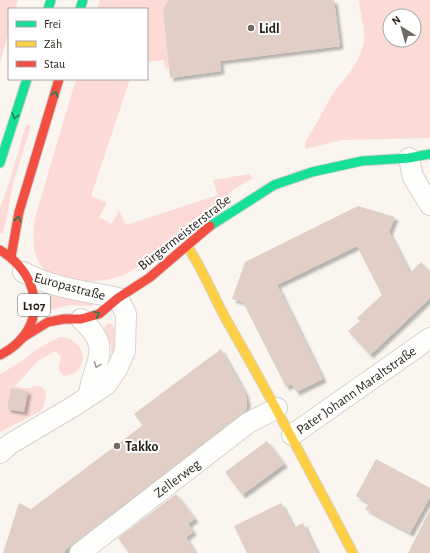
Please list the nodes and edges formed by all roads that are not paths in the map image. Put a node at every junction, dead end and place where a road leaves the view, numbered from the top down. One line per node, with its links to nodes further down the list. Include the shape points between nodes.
1 (27, 80): 5 (main road, one-way to 5)
2 (59, 80): 9 (main road, one-way to 2, via 19,212)
3 (430, 154): 4 (main road, Bürgermeisterstraße)
4 (409, 158): 6 (street, via 413,177); 7 (main road, Bürgermeisterstraße, via 362,161 312,172 274,186 216,222)
5 (0, 163)
6 (430, 205)
7 (187, 246): 11 (main road, Bürgermeisterstraße, via 149,278); 17 (main road)
8 (0, 250): 9 (main road, Europastraße / L107)
9 (10, 257): 10 (main road, Europastraße / L107)
10 (23, 272): 11 (street, Europastraße, via 51,284); 13 (main road, Europastraße / L107, via 31,284 35,297 32,319)
11 (118, 298): 12 (main road, Europastraße, one-way to 11, via 99,314); 16 (street, Europastraße, via 126,314 125,351 106,385)
12 (81, 319): 13 (main road, Europastraße, via 48,322); 16 (street, one-way to 16, via 98,340 100,350)
13 (22, 338): 15 (main road, Europastraße / L107)
14 (430, 338): 18 (street, Pater Johann Maraltstraße)
15 (0, 355)
16 (89, 394): 19 (street, Europastraße)
17 (277, 408): 18 (main road); 20 (street, Zellerweg, via 248,423)
18 (292, 435): 21 (main road, Pater Johann Maraltstraße)
19 (0, 453)
20 (80, 553)
21 (353, 553)

